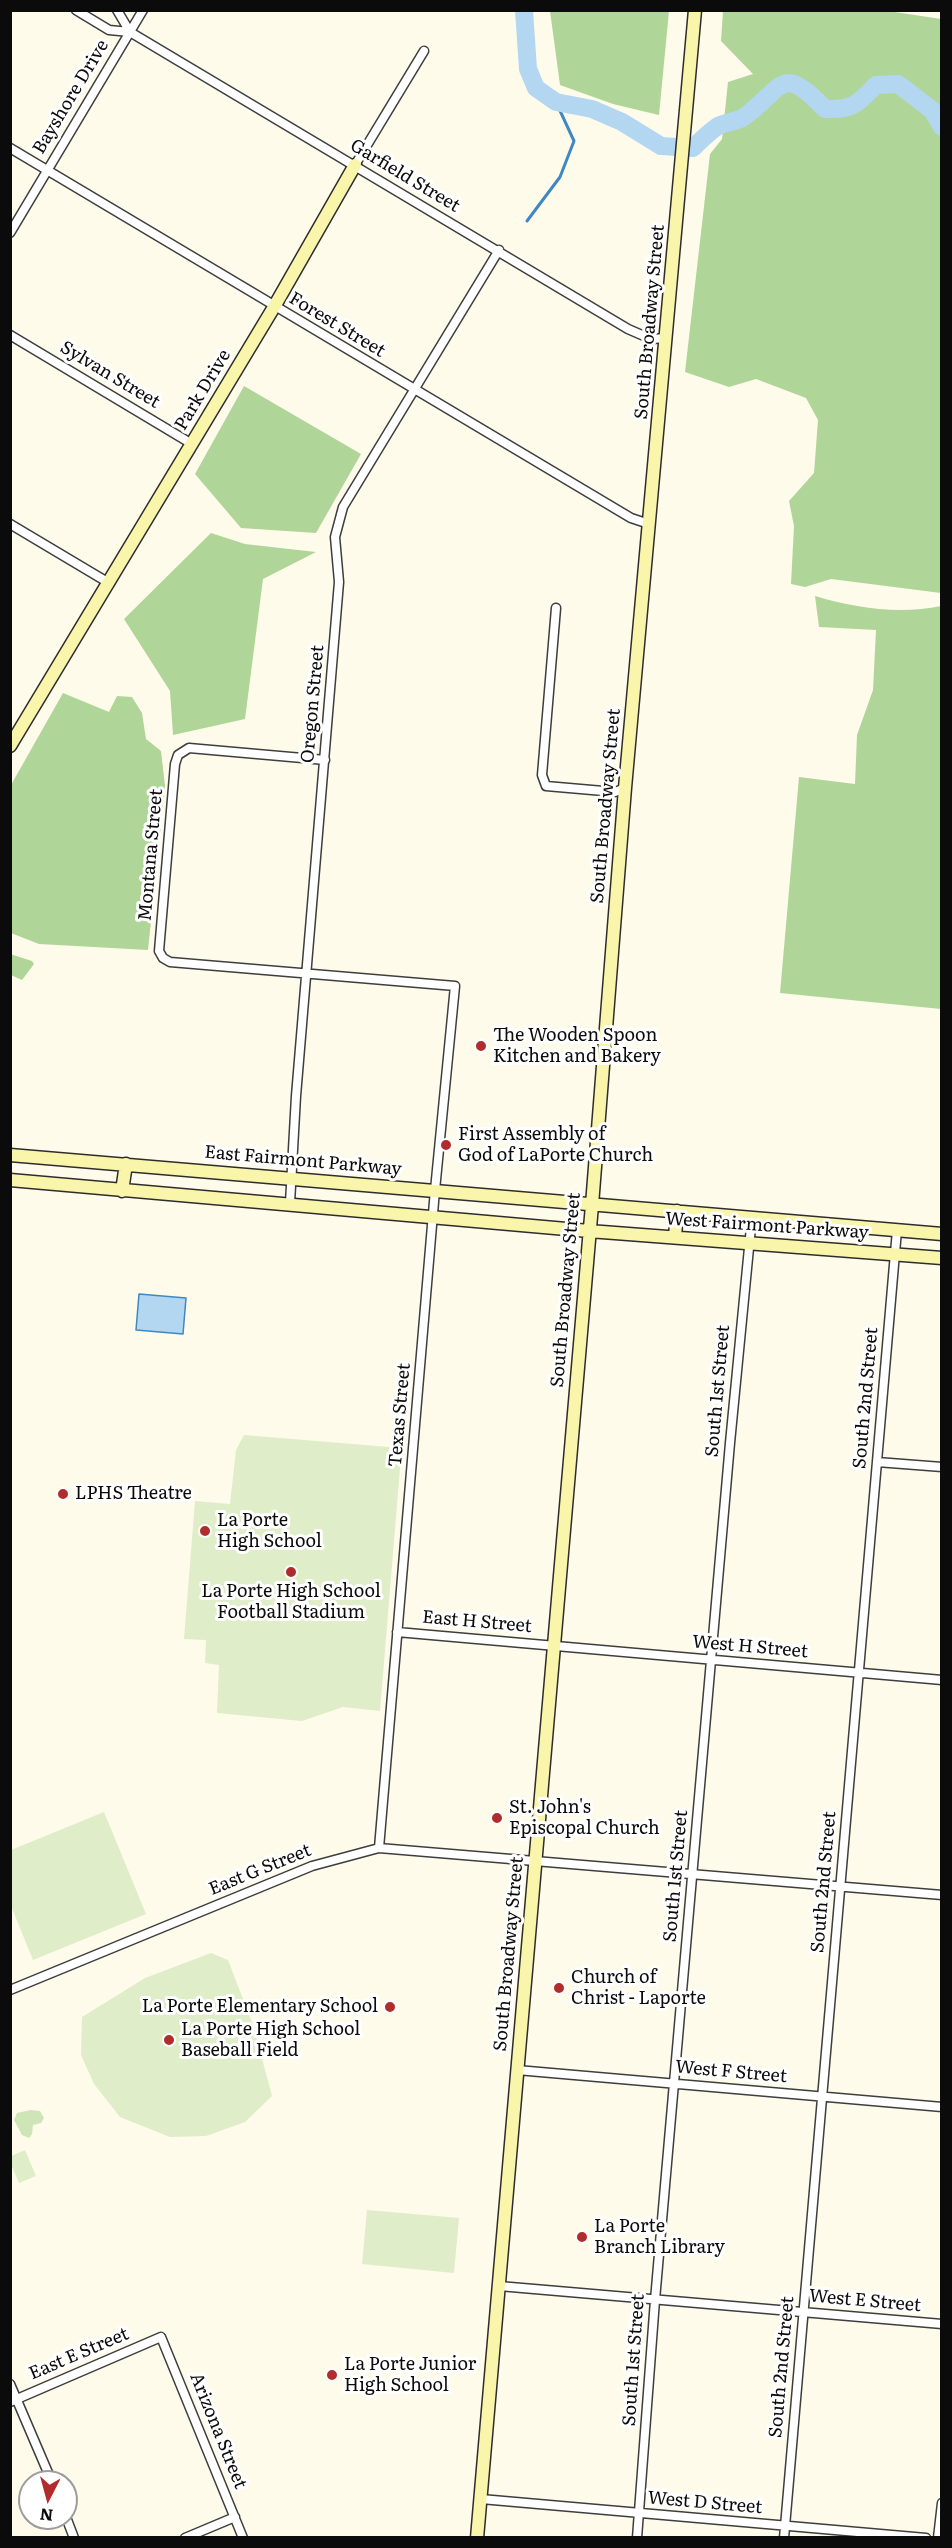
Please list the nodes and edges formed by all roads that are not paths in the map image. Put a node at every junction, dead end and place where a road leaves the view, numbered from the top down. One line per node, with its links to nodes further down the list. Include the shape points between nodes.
1 (76, 10): 5 (street, Garfield Street, via 109,30)
2 (117, 10): 5 (street, Garfield Street)
3 (143, 10): 5 (street, Bayshore Drive)
4 (695, 10): 14 (main road, South Broadway Street)
5 (130, 32): 8 (street, Garfield Street); 9 (street, Bayshore Drive)
6 (424, 51): 8 (street, Park Drive)
7 (10, 148): 9 (street, Forest Street)
8 (355, 165): 11 (street, Garfield Street); 12 (main road, Park Drive)
9 (47, 170): 10 (street, Bayshore Drive); 12 (street, Forest Street)
10 (10, 232)
11 (499, 250): 14 (street, Garfield Street, via 628,329 651,339); 15 (street, Oregon Street)
12 (274, 307): 15 (street, Forest Street); 16 (main road, Park Drive)
13 (10, 334): 16 (street, Sylvan Street)
14 (667, 338): 18 (main road, South Broadway Street)
15 (414, 390): 18 (street, Forest Street, via 631,518); 22 (street, Oregon Street, via 343,507 335,537 339,582)
16 (192, 444): 19 (main road, Park Drive)
17 (10, 524): 19 (street)
18 (650, 524): 23 (main road, South Broadway Street)
19 (109, 583): 21 (main road, Park Drive)
20 (556, 608): 23 (street, via 542,775 546,786 615,792)
21 (10, 746)
22 (325, 760): 24 (street, Oregon Street); 24 (street, Montana Street, via 189,748 178,755 159,951 170,962)
23 (626, 788): 32 (main road, South Broadway Street)
24 (307, 973): 27 (street, Oregon Street); 29 (street, Texas Street, via 455,986)
25 (10, 1155): 26 (main road, East Fairmont Parkway)
26 (126, 1164): 27 (main road, East Fairmont Parkway); 30 (main road)
27 (290, 1178): 29 (main road, East Fairmont Parkway); 31 (street, Oregon Street)
28 (10, 1180): 30 (main road)
29 (435, 1190): 32 (main road, East Fairmont Parkway); 34 (street, Texas Street)
30 (122, 1191): 31 (main road)
31 (290, 1203): 34 (main road)
32 (592, 1205): 33 (main road, West Fairmont Parkway); 37 (main road, South Broadway Street)
33 (676, 1211): 35 (main road, West Fairmont Parkway); 39 (main road)
34 (434, 1217): 37 (main road); 45 (street, Texas Street)
35 (752, 1217): 36 (main road, West Fairmont Parkway); 40 (street, South 1st Street)
36 (897, 1230): 38 (main road, West Fairmont Parkway); 41 (street, South 2nd Street)
37 (590, 1231): 39 (main road, West Fairmont Parkway); 46 (main road, South Broadway Street)
38 (942, 1234)
39 (675, 1237): 40 (main road, West Fairmont Parkway)
40 (748, 1243): 41 (main road, West Fairmont Parkway); 47 (street, South 1st Street)
41 (894, 1254): 42 (main road, West Fairmont Parkway); 43 (street, South 2nd Street)
42 (942, 1258)
43 (877, 1462): 44 (street); 48 (street, South 2nd Street)
44 (942, 1467)
45 (397, 1632): 46 (street, East H Street); 50 (street, Texas Street)
46 (555, 1646): 47 (street, West H Street); 51 (main road, South Broadway Street)
47 (711, 1660): 48 (street, West H Street); 52 (street, South 1st Street)
48 (858, 1673): 49 (street, West H Street); 53 (street, South 2nd Street)
49 (942, 1680)
50 (379, 1848): 51 (street, East G Street); 55 (street, East G Street, via 312,1866)
51 (535, 1861): 52 (street, East G Street); 56 (main road, South Broadway Street)
52 (693, 1874): 53 (street, East G Street); 57 (street, South 1st Street)
53 (840, 1887): 54 (street, East G Street); 58 (street, South 2nd Street)
54 (942, 1895)
55 (10, 1990)
56 (517, 2070): 57 (street, West F Street); 60 (main road, South Broadway Street)
57 (674, 2084): 58 (street, West F Street); 61 (street, South 1st Street)
58 (822, 2097): 59 (street, West F Street); 62 (street, South 2nd Street)
59 (942, 2107)
60 (499, 2286): 61 (street, West E Street); 68 (main road, South Broadway Street)
61 (655, 2300): 62 (street, West E Street); 70 (street, South 1st Street)
62 (804, 2313): 63 (street, West E Street); 72 (street, South 2nd Street)
63 (942, 2324)
64 (161, 2337): 66 (street, East E Street); 71 (street, Arizona Street)
65 (10, 2384): 66 (street)
66 (14, 2400): 67 (street)
67 (46, 2470)
68 (481, 2499): 70 (street, West D Street); 75 (main road, South Broadway Street)
69 (942, 2503): 79 (street)
70 (639, 2514): 72 (street, West D Street); 76 (street, South 1st Street)
71 (235, 2517): 73 (street); 74 (street, Arizona Street)
72 (785, 2526): 77 (street, South 2nd Street); 78 (street, West D Street)
73 (185, 2538)
74 (243, 2538)
75 (477, 2538)
76 (637, 2538)
77 (784, 2538)
78 (926, 2538)
79 (939, 2538)

